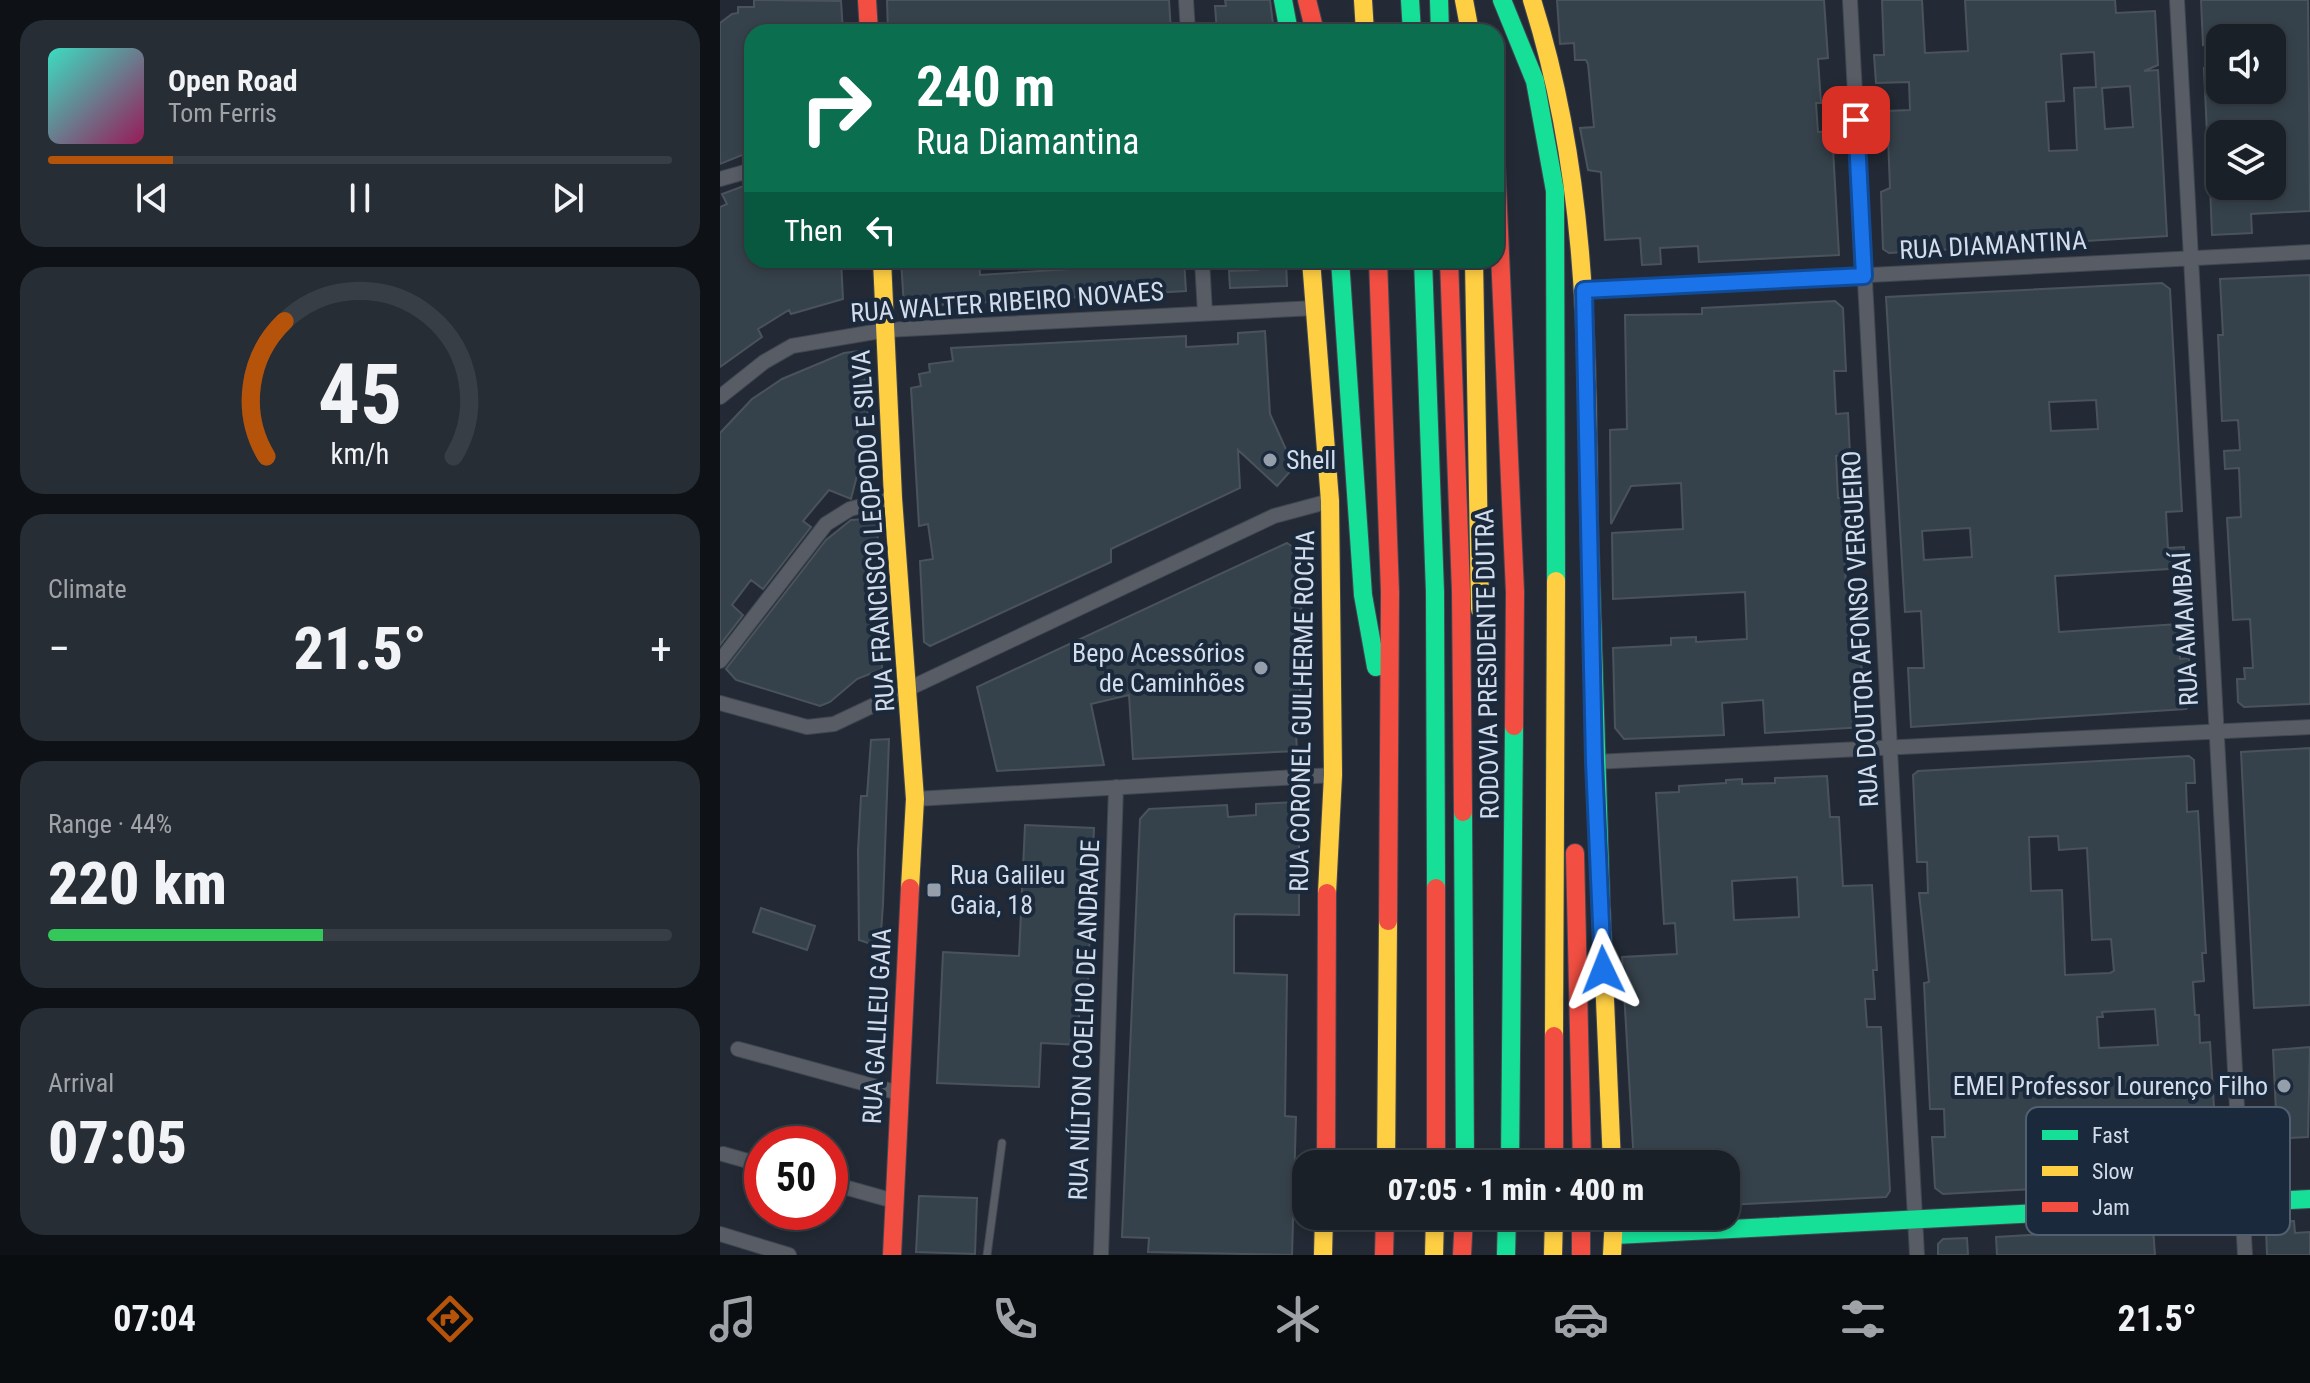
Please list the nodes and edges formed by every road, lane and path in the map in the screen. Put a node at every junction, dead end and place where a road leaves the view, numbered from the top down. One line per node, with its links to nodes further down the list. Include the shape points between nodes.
1 (867, 0): 12 (main road)
2 (1186, 0): 13 (street)
3 (1283, 0): 14 (main road)
4 (1307, 0): 15 (main road)
5 (1363, 0): 16 (main road)
6 (1410, 0): 17 (main road)
7 (1439, 0): 18 (main road)
8 (1464, 0): 19 (main road)
9 (1532, 0): 35 (main road, via 1568,150)
10 (1850, 0): 34 (street, RUA DOUTOR AFONSO VERGUEIRO)
11 (2177, 0): 24 (street, RUA AMAMBAÍ)
12 (868, 24)
13 (1188, 24)
14 (1288, 24)
15 (1313, 24)
16 (1364, 24)
17 (1412, 24)
18 (1440, 24)
19 (1468, 24)
20 (1504, 25): 43 (main road, via 1524,41 1552,145 1557,221)
21 (744, 172): 22 (street)
22 (720, 179)
23 (2310, 252): 24 (street, RUA DIAMANTINA)
24 (2192, 258): 34 (street, RUA DIAMANTINA); 49 (street, RUA AMAMBAÍ)
25 (882, 268): 38 (main road, RUA FRANCISCO LEOPODO E SILVA)
26 (1202, 268): 37 (street)
27 (1312, 268): 36 (main road, RUA CORONEL GUILHERME ROCHA)
28 (1341, 268): 47 (main road, via 1363,595)
29 (1378, 268): 47 (main road, via 1390,592)
30 (1423, 268): 63 (main road, RODOVIA PRESIDENTE DUTRA, via 1435,592)
31 (1449, 268): 56 (main road, RODOVIA PRESIDENTE DUTRA)
32 (1474, 268): 42 (main road)
33 (1501, 268): 65 (main road, RODOVIA PRESIDENTE DUTRA, via 1515,592)
34 (1864, 276): 35 (street, RUA DIAMANTINA); 50 (street, RUA DOUTOR AFONSO VERGUEIRO)
35 (1584, 290): 51 (main road)
36 (1315, 308): 37 (street, RUA WALTER RIBEIRO NOVAES); 41 (main road, RUA CORONEL GUILHERME ROCHA)
37 (1205, 313): 38 (street, RUA WALTER RIBEIRO NOVAES)
38 (886, 330): 39 (street, RUA WALTER RIBEIRO NOVAES, via 792,346); 40 (main road, RUA FRANCISCO LEOPODO E SILVA)
39 (720, 397)
40 (893, 498): 44 (street, via 850,509 826,524); 45 (main road, RUA FRANCISCO LEOPODO E SILVA)
41 (1330, 501): 45 (street, via 1274,516); 52 (main road, RUA CORONEL GUILHERME ROCHA)
42 (1481, 621)
43 (1558, 657): 66 (main road); 67 (main road, via 1573,771)
44 (720, 661)
45 (907, 691): 46 (street, via 834,724 807,727); 54 (main road, RUA FRANCISCO LEOPODO E SILVA)
46 (720, 703)
47 (1387, 727): 62 (main road)
48 (2310, 727): 49 (street)
49 (2215, 733): 50 (street); 59 (street, RUA AMAMBAÍ)
50 (1892, 746): 51 (street); 76 (street, RUA DOUTOR AFONSO VERGUEIRO)
51 (1594, 762): 68 (main road)
52 (1333, 775): 53 (street); 61 (main road, RUA CORONEL GUILHERME ROCHA, via 1326,904)
53 (1116, 787): 54 (street); 91 (street, RUA NÍLTON COELHO DE ANDRADE)
54 (915, 799): 58 (main road, RUA GALILEU GAIA)
55 (1483, 821): 56 (main road)
56 (1464, 883): 64 (main road, RODOVIA PRESIDENTE DUTRA)
57 (738, 1049): 58 (street)
58 (899, 1093): 74 (main road, RUA GALILEU GAIA)
59 (2237, 1107)
60 (1002, 1143): 90 (lane)
61 (1326, 1150)
62 (1386, 1150)
63 (1436, 1150)
64 (1465, 1150)
65 (1511, 1150)
66 (1554, 1150)
67 (1582, 1150)
68 (1611, 1150)
69 (723, 1154): 70 (street)
70 (744, 1160)
71 (848, 1188): 74 (street)
72 (2310, 1199): 73 (main road)
73 (2290, 1200)
74 (894, 1201): 89 (main road, RUA GALILEU GAIA)
75 (2026, 1213): 76 (main road)
76 (1915, 1219): 86 (main road); 100 (street, RUA DOUTOR AFONSO VERGUEIRO)
77 (1324, 1230): 92 (main road)
78 (1385, 1230): 93 (main road)
79 (1435, 1230): 94 (main road)
80 (1463, 1230): 95 (main road)
81 (1507, 1230): 96 (main road)
82 (1554, 1230): 97 (main road)
83 (1581, 1230): 98 (main road)
84 (1615, 1230): 86 (main road)
85 (720, 1234): 88 (street)
86 (1615, 1235): 99 (main road)
87 (2244, 1235): 101 (street, RUA AMAMBAÍ)
88 (789, 1255)
89 (892, 1255)
90 (987, 1255)
91 (1101, 1255)
92 (1323, 1255)
93 (1384, 1255)
94 (1434, 1255)
95 (1462, 1255)
96 (1506, 1255)
97 (1553, 1255)
98 (1581, 1255)
99 (1612, 1255)
100 (1917, 1255)
101 (2245, 1255)

